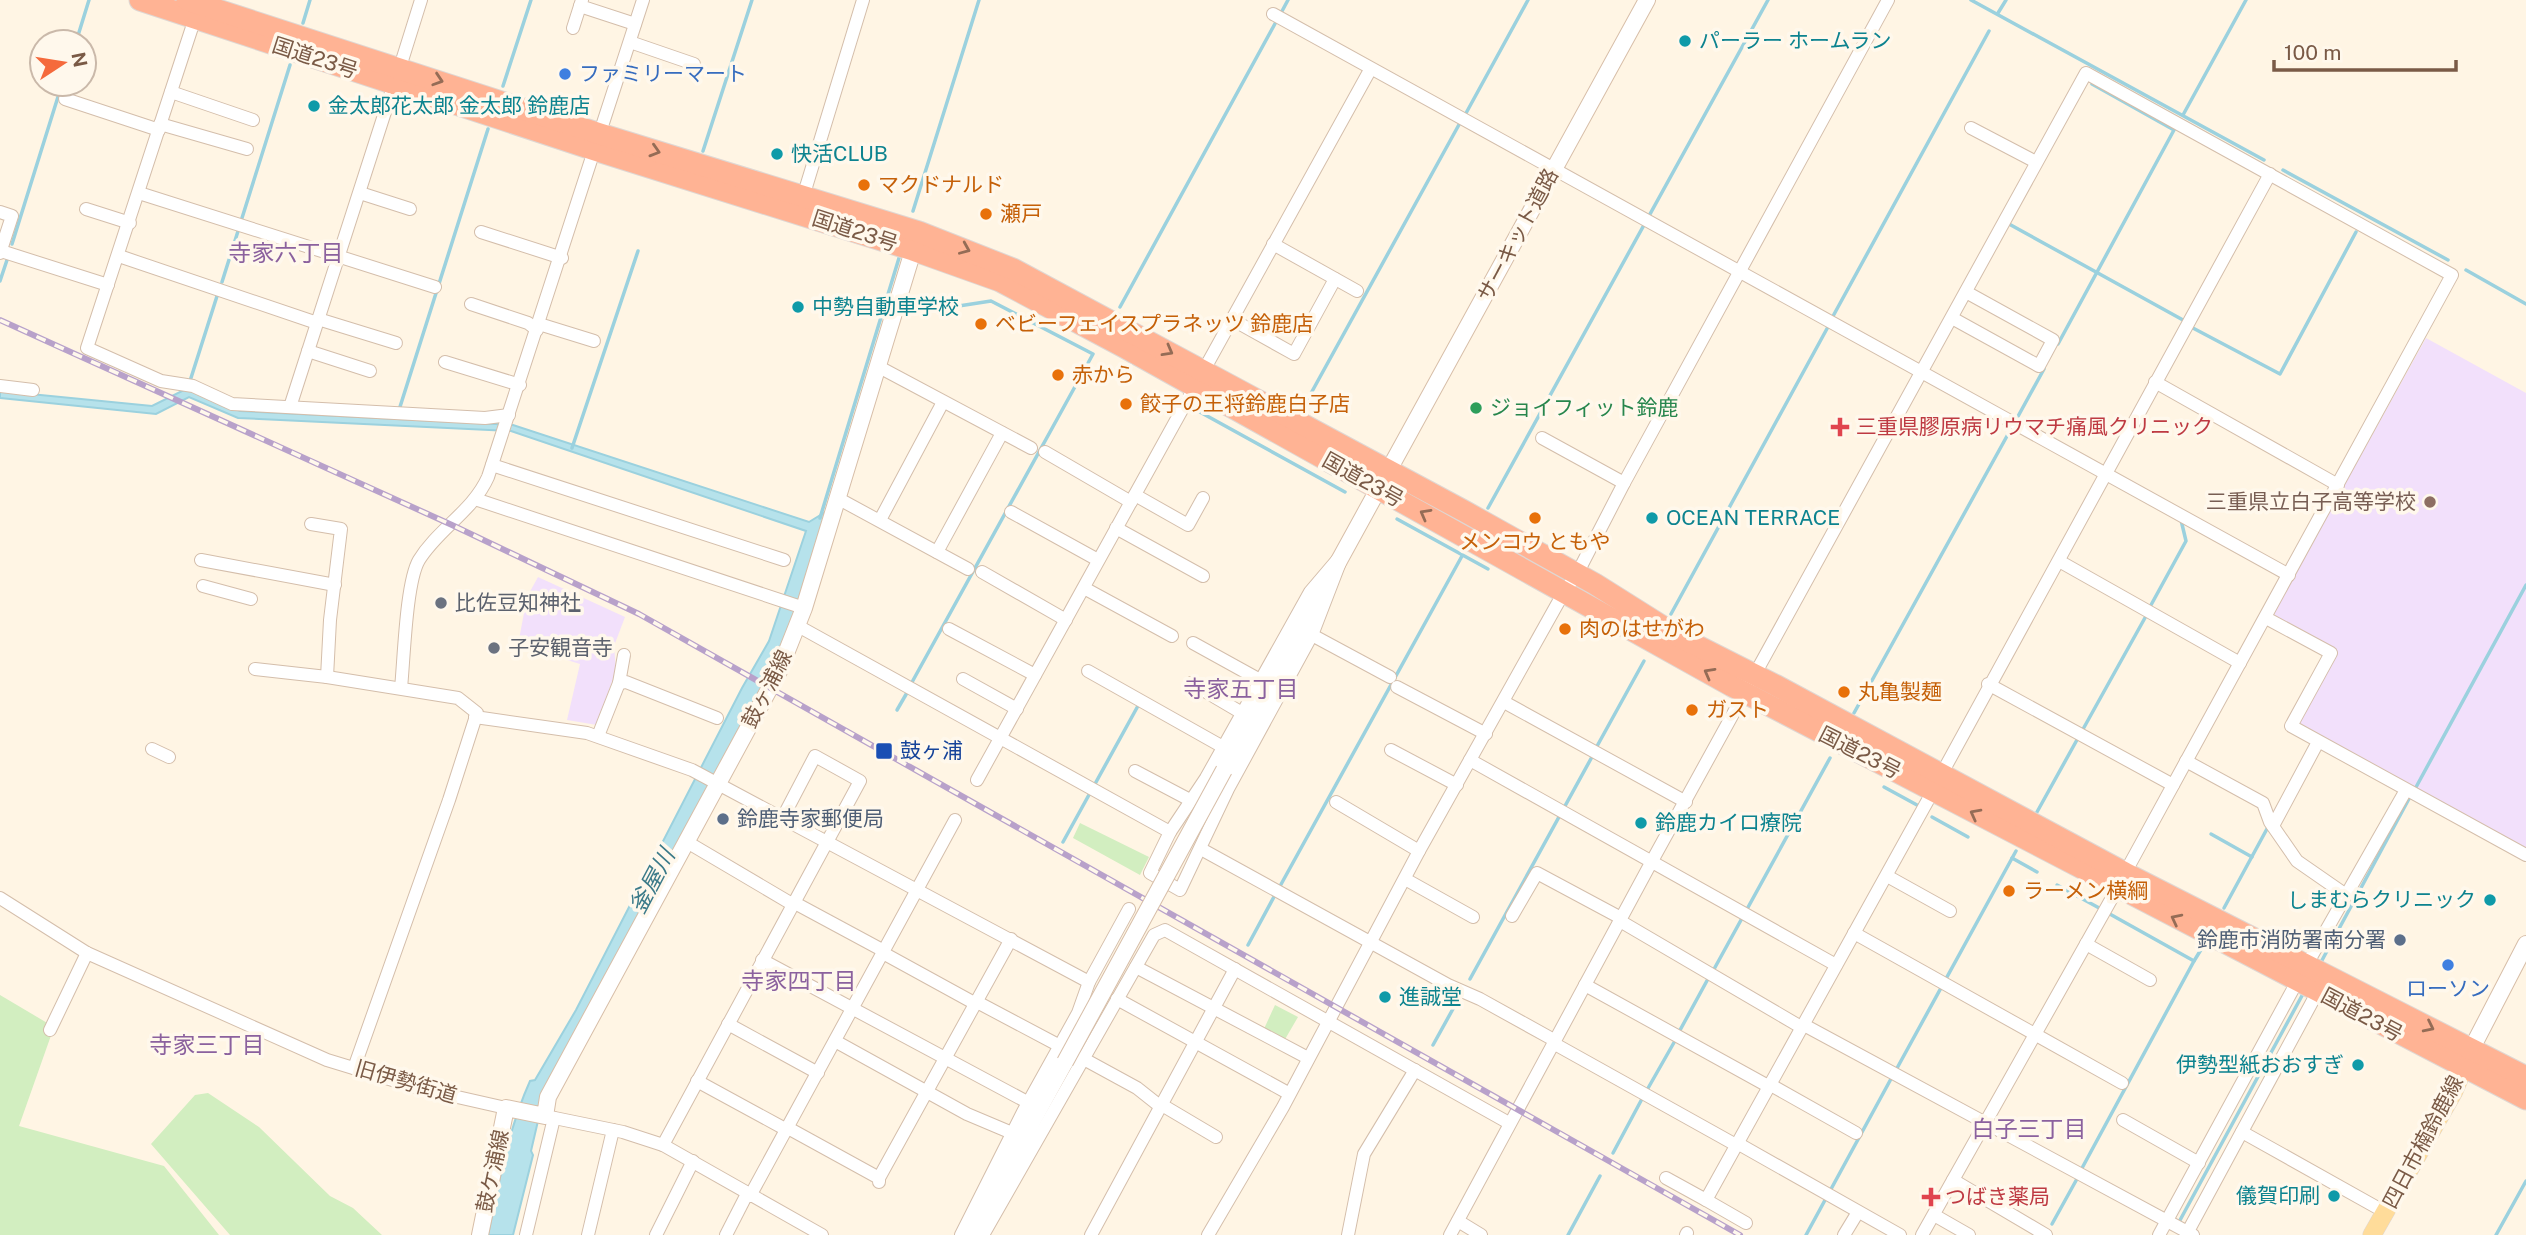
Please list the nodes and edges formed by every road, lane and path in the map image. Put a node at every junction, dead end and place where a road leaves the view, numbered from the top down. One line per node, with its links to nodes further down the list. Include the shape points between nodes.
1 (140, 0): 8 (highway, 国道23号)
2 (421, 0): 15 (street)
3 (643, 0): 10 (street)
4 (863, 0): 28 (street)
5 (1647, 0): 24 (street, サーキット道路)
6 (1888, 0): 40 (street)
7 (581, 3): 10 (street); 11 (street)
8 (196, 6): 15 (highway, 国道23号); 16 (street)
9 (1278, 17): 14 (street)
10 (635, 24): 12 (street)
11 (573, 28)
12 (630, 43): 13 (street); 21 (street)
13 (694, 64)
14 (1370, 70): 24 (street); 35 (street)
15 (397, 76): 21 (highway, 国道23号); 27 (street)
16 (171, 92): 18 (street); 19 (street)
17 (65, 99): 19 (street)
18 (253, 120)
19 (159, 127): 22 (street); 26 (street)
20 (1971, 128): 23 (street)
21 (597, 142): 28 (highway, 国道23号, one-way to 28); 34 (highway, 国道23号); 39 (street)
22 (247, 149)
23 (2036, 162): 25 (street, via 2086,73); 45 (street)
24 (1553, 170): 40 (street); 72 (street, サーキット道路)
25 (2270, 174): 58 (street); 74 (street, via 2452,275)
26 (139, 193): 32 (street); 38 (street)
27 (360, 194): 30 (street); 38 (street)
28 (803, 197): 34 (highway, 国道23号)
29 (86, 209): 32 (street)
30 (410, 209)
31 (0, 212): 36 (street, via 12,216)
32 (130, 223): 37 (street)
33 (481, 232): 39 (street)
34 (916, 241): 55 (street, 鼓ヶ浦線); 60 (highway, 国道23号)
35 (1273, 244): 41 (street); 48 (street)
36 (0, 252): 42 (street)
37 (119, 257): 42 (street); 49 (street)
38 (338, 257): 43 (street); 49 (street)
39 (562, 258): 50 (street)
40 (1738, 272): 57 (street); 73 (street)
41 (1335, 279): 44 (street); 48 (street, via 1294,354)
42 (108, 285): 64 (street, via 87,348 160,381 193,386 232,404)
43 (435, 287)
44 (1357, 291)
45 (1966, 292): 47 (street); 47 (street, via 2053,340 2039,366)
46 (471, 304): 50 (street)
47 (1952, 318): 57 (street)
48 (1233, 320): 60 (street)
49 (318, 321): 52 (street); 53 (street)
50 (538, 327): 51 (street); 59 (street)
51 (594, 341)
52 (396, 343)
53 (308, 351): 56 (street); 64 (street)
54 (444, 362): 59 (street)
55 (879, 367): 63 (street); 78 (street, 鼓ヶ浦線)
56 (370, 371)
57 (1921, 372): 71 (street); 118 (street)
58 (2155, 382): 71 (street); 74 (street)
59 (520, 385): 65 (street)
60 (1194, 385): 72 (highway, 国道23号); 75 (street)
61 (0, 386): 62 (street)
62 (33, 390)
63 (943, 402): 66 (street); 80 (street)
64 (290, 407): 65 (street, via 485,418)
65 (505, 423): 70 (street)
66 (1002, 433): 68 (street); 83 (street)
67 (1542, 438): 73 (street)
68 (1031, 448)
69 (1045, 452): 75 (street)
70 (492, 466): 77 (street); 85 (street)
71 (2105, 474): 88 (street); 92 (street)
72 (1384, 479): 84 (street, サーキット道路); 91 (highway, 国道23号); 97 (highway, 国道23号, one-way to 72)
73 (1624, 483): 91 (street)
74 (2338, 485): 92 (street)
75 (1133, 498): 76 (street, via 1188,525); 82 (street)
76 (1203, 498)
77 (475, 499): 99 (street); 119 (street, via 418,561)
78 (839, 499): 80 (street); 99 (street, 鼓ヶ浦線)
79 (1011, 512): 86 (street)
80 (880, 520): 83 (street)
81 (310, 524): 94 (street, via 341,529)
82 (1116, 528): 86 (street); 93 (street)
83 (937, 552): 89 (street)
84 (1344, 552): 104 (street); 114 (street, via 1310,592); 246 (street, サーキット道路, bridge)
85 (784, 560)
86 (1098, 560): 96 (street)
87 (201, 561): 94 (street)
88 (2059, 561): 108 (street); 117 (street)
89 (968, 569)
90 (982, 572): 101 (street)
91 (1577, 574): 97 (street); 118 (highway, 国道23号)
92 (2289, 575): 100 (street)
93 (1202, 576)
94 (335, 585): 112 (street)
95 (203, 586): 98 (street)
96 (1084, 587): 101 (street); 105 (street)
97 (1564, 592): 118 (highway, 国道23号, one-way to 97); 120 (street)
98 (251, 598)
99 (803, 607): 102 (street, 鼓ヶ浦線)
100 (2266, 618): 108 (street); 128 (street, via 2330,653 2291,726)
101 (1066, 620): 111 (street)
102 (798, 626): 127 (street); 139 (street, 鼓ヶ浦線)
103 (949, 629): 111 (street)
104 (1312, 635): 125 (street); 142 (street)
105 (1172, 636)
106 (1193, 643): 114 (street)
107 (624, 655): 115 (street)
108 (2240, 663): 134 (street)
109 (255, 669): 112 (street)
110 (1088, 671): 129 (street)
111 (1035, 675): 121 (street)
112 (327, 677): 119 (street)
113 (964, 679): 121 (street)
114 (1261, 680): 122 (street)
115 (619, 682): 124 (street); 126 (street)
116 (1191, 683): 122 (street)
117 (1988, 684): 138 (street); 141 (street)
118 (1749, 685): 138 (highway, 国道23号); 146 (street)
119 (401, 688): 123 (street, via 458,698 477,713)
120 (1504, 702): 125 (street); 146 (street)
121 (1017, 709): 127 (street)
122 (1242, 713): 129 (street)
123 (475, 717): 126 (street); 201 (street)
124 (717, 718)
125 (1486, 734): 133 (street)
126 (598, 736): 139 (street)
127 (1001, 739): 137 (street); 150 (street)
128 (2318, 742): 143 (street); 149 (street)
129 (1223, 747): 136 (street)
130 (152, 749): 132 (street)
131 (1391, 750): 140 (street)
132 (169, 757)
133 (1470, 760): 140 (street); 156 (street)
134 (2186, 761): 141 (street); 149 (street, via 2263,803)
135 (1135, 771): 144 (street)
136 (1206, 778): 142 (street); 144 (street)
137 (977, 780)
138 (1937, 783): 157 (street); 161 (highway, 国道23号)
139 (718, 784): 147 (street); 151 (street, 鼓ヶ浦線)
140 (1457, 785): 154 (street)
141 (2173, 785): 161 (street)
142 (1228, 789): 153 (street)
143 (2406, 790): 155 (street); 160 (street)
144 (1190, 800): 150 (street)
145 (1336, 802): 154 (street)
146 (1686, 802): 156 (street)
147 (782, 819): 152 (street); 152 (street, via 815,756 860,781)
148 (955, 820): 159 (street)
149 (2273, 826): 160 (street, via 2297,861)
150 (1170, 832): 153 (street, via 1150,873 1180,890)
151 (687, 842): 163 (street); 214 (street, 鼓ヶ浦線, via 548,1097)
152 (826, 843): 159 (street); 163 (street)
153 (1201, 849): 171 (street)
154 (1419, 851): 158 (street)
155 (2526, 855)
156 (1652, 861): 167 (street); 177 (street)
157 (1887, 876): 164 (street); 168 (street)
158 (1405, 879): 166 (street); 171 (street)
159 (918, 890): 170 (street); 174 (street)
160 (2346, 895): 180 (street)
161 (2113, 896): 172 (street); 180 (highway, 国道23号)
162 (0, 898): 175 (street, 旧伊勢街道)
163 (793, 903): 174 (street); 176 (street)
164 (1950, 911)
165 (1512, 916): 167 (street, via 1536,873)
166 (1473, 917)
167 (1620, 920): 183 (street); 190 (street)
168 (1854, 933): 177 (street); 192 (street)
169 (1154, 935): 178 (street); 179 (street, via 1165,930); 182 (street, via 1126,914)
170 (1011, 939): 182 (street); 185 (street)
171 (1371, 943): 188 (street); 195 (street)
172 (2086, 944): 181 (street); 192 (street)
173 (2526, 944): 200 (street)
174 (883, 952): 185 (street); 186 (street)
175 (87, 953): 191 (street); 201 (street, 旧伊勢街道, via 233,1020)
176 (762, 960): 186 (street); 189 (street)
177 (1836, 965): 190 (street)
178 (1136, 967): 184 (street); 187 (street)
179 (1235, 970): 187 (street); 188 (street)
180 (2310, 976): 200 (highway, 国道23号); 220 (street); 227 (street)
181 (2150, 980)
182 (1089, 985): 184 (street); 196 (street)
183 (1585, 985): 195 (street); 207 (street)
184 (1116, 1001): 194 (street); 198 (street)
185 (976, 1003): 196 (street); 197 (street)
186 (853, 1008): 193 (street); 197 (street)
187 (1214, 1008): 194 (street); 199 (street)
188 (1328, 1022): 199 (street); 202 (street)
189 (728, 1024): 203 (street); 205 (street)
190 (1802, 1026): 207 (street); 217 (street)
191 (50, 1030)
192 (2037, 1033): 206 (street); 217 (street)
193 (835, 1041): 203 (street); 208 (street)
194 (1196, 1041): 209 (street); 212 (street)
195 (1553, 1042): 216 (street); 224 (street)
196 (1060, 1046): 211 (street)
197 (945, 1058): 208 (street); 211 (street)
198 (1082, 1058): 212 (street); 247 (street)
199 (1308, 1058): 209 (street)
200 (2468, 1058): 204 (highway, 国道23号); 210 (highway, 国道23号); 233 (main road, 四日市楠鈴鹿線)
201 (354, 1068): 213 (street, 旧伊勢街道)
202 (1415, 1070): 216 (street); 250 (street, via 1364,1154)
203 (818, 1073): 218 (street)
204 (2526, 1077)
205 (697, 1082): 218 (street); 225 (street)
206 (2122, 1083)
207 (1768, 1085): 222 (street); 224 (street)
208 (926, 1092): 218 (street, via 879,1180); 221 (street)
209 (1288, 1093): 249 (street)
210 (2526, 1099)
211 (1028, 1102): 221 (street)
212 (1161, 1106): 223 (street); 248 (street)
213 (510, 1109): 214 (street, 旧伊勢街道); 240 (street, 鼓ケ浦線)
214 (547, 1116): 219 (street, 旧伊勢街道); 241 (street)
215 (2123, 1120): 227 (street)
216 (1510, 1123): 235 (street)
217 (1986, 1125): 229 (street); 236 (street)
218 (787, 1129): 230 (street)
219 (613, 1130): 225 (street, 旧伊勢街道); 242 (street)
220 (2242, 1132): 233 (street); 239 (street)
221 (1012, 1133): 245 (street)
222 (1856, 1133)
223 (1216, 1137)
224 (1737, 1144): 231 (street); 232 (street)
225 (663, 1145): 226 (street, 旧伊勢街道)
226 (693, 1161): 230 (street, 旧伊勢街道); 243 (street)
227 (2199, 1163): 236 (street)
228 (1667, 1178): 231 (street)
229 (1953, 1180): 234 (street); 257 (street)
230 (748, 1195): 238 (street, 旧伊勢街道); 244 (street)
231 (1706, 1200): 237 (street)
232 (1858, 1212): 253 (street); 254 (street)
233 (2385, 1212): 259 (main road, 四日市楠鈴鹿線)
234 (1934, 1215): 255 (street); 256 (street)
235 (1458, 1221): 251 (street); 252 (street)
236 (2167, 1221): 239 (street); 258 (street)
237 (1746, 1223)
238 (813, 1233)
239 (2188, 1234)
240 (480, 1235)
241 (526, 1235)
242 (588, 1235)
243 (656, 1235)
244 (726, 1235)
245 (961, 1235)
246 (970, 1235)
247 (983, 1235)
248 (1091, 1235)
249 (1208, 1235)
250 (1348, 1235)
251 (1450, 1235)
252 (1481, 1235)
253 (1844, 1235)
254 (1900, 1235)
255 (1922, 1235)
256 (1969, 1235)
257 (2046, 1235)
258 (2159, 1235)
259 (2372, 1235)

